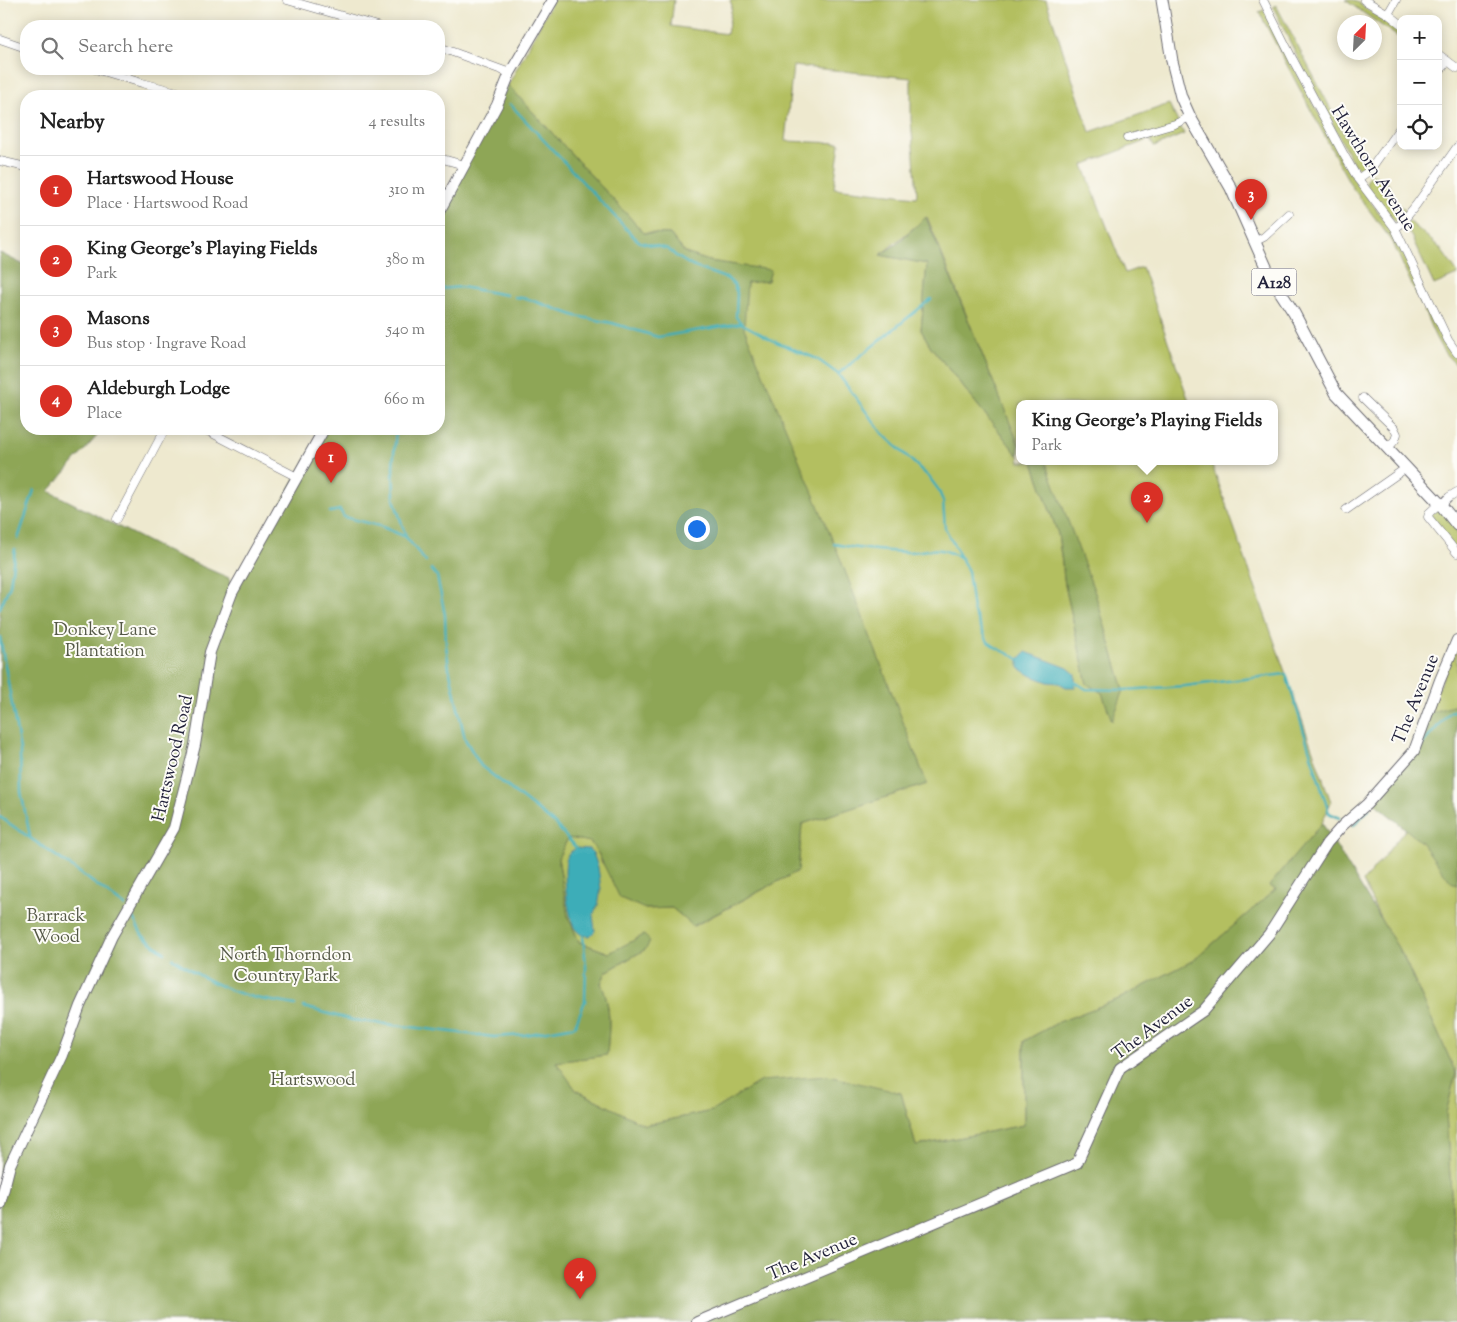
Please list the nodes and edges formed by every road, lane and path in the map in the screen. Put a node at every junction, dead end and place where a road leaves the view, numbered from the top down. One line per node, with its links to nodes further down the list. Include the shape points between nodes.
1 (287, 0): 8 (street)
2 (553, 0): 17 (street)
3 (1162, 0): 20 (main road, A128, via 1176,78)
4 (1263, 0): 28 (street, Hawthorn Avenue)
5 (1364, 0): 7 (street)
6 (1396, 0): 7 (street)
7 (1388, 14): 9 (street)
8 (356, 20)
9 (1397, 21)
10 (0, 40): 11 (street)
11 (20, 46)
12 (445, 49): 17 (street)
13 (1442, 57): 14 (street)
14 (1447, 61): 15 (street); 16 (street)
15 (1442, 68)
16 (1457, 68)
17 (510, 73): 27 (street)
18 (115, 75): 19 (street)
19 (169, 90)
20 (1190, 117): 22 (street); 32 (main road, A128, via 1231,188)
21 (1397, 132): 28 (street, via 1370,170)
22 (1127, 138)
23 (1457, 147): 31 (street)
24 (445, 160): 27 (street)
25 (0, 161): 26 (street)
26 (20, 165)
27 (464, 165): 29 (street)
28 (1358, 179): 31 (street, Hawthorn Avenue)
29 (445, 201)
30 (1290, 214): 32 (street)
31 (1396, 228): 33 (street, Hawthorn Avenue)
32 (1254, 242): 38 (main road, A128, via 1336,393)
33 (1457, 353)
34 (1363, 398): 38 (street, via 1397,434)
35 (162, 435): 44 (street)
36 (216, 435): 40 (street)
37 (321, 435): 40 (street, Hartswood Road)
38 (1388, 448): 39 (main road, A128)
39 (1406, 468): 42 (main road, A128); 43 (street)
40 (297, 477): 48 (street, Hartswood Road, via 232,593 210,652 195,745 174,828 112,936 62,1055 10,1165)
41 (1457, 492): 42 (street)
42 (1440, 504): 45 (main road, A128); 46 (street, via 1428,517)
43 (1346, 510)
44 (117, 519)
45 (1457, 525)
46 (1457, 553)
47 (1457, 640): 49 (street, The Avenue, via 1414,752 1327,843 1270,934 1203,1011 1120,1068 1077,1163)
48 (0, 1204)
49 (697, 1322)

